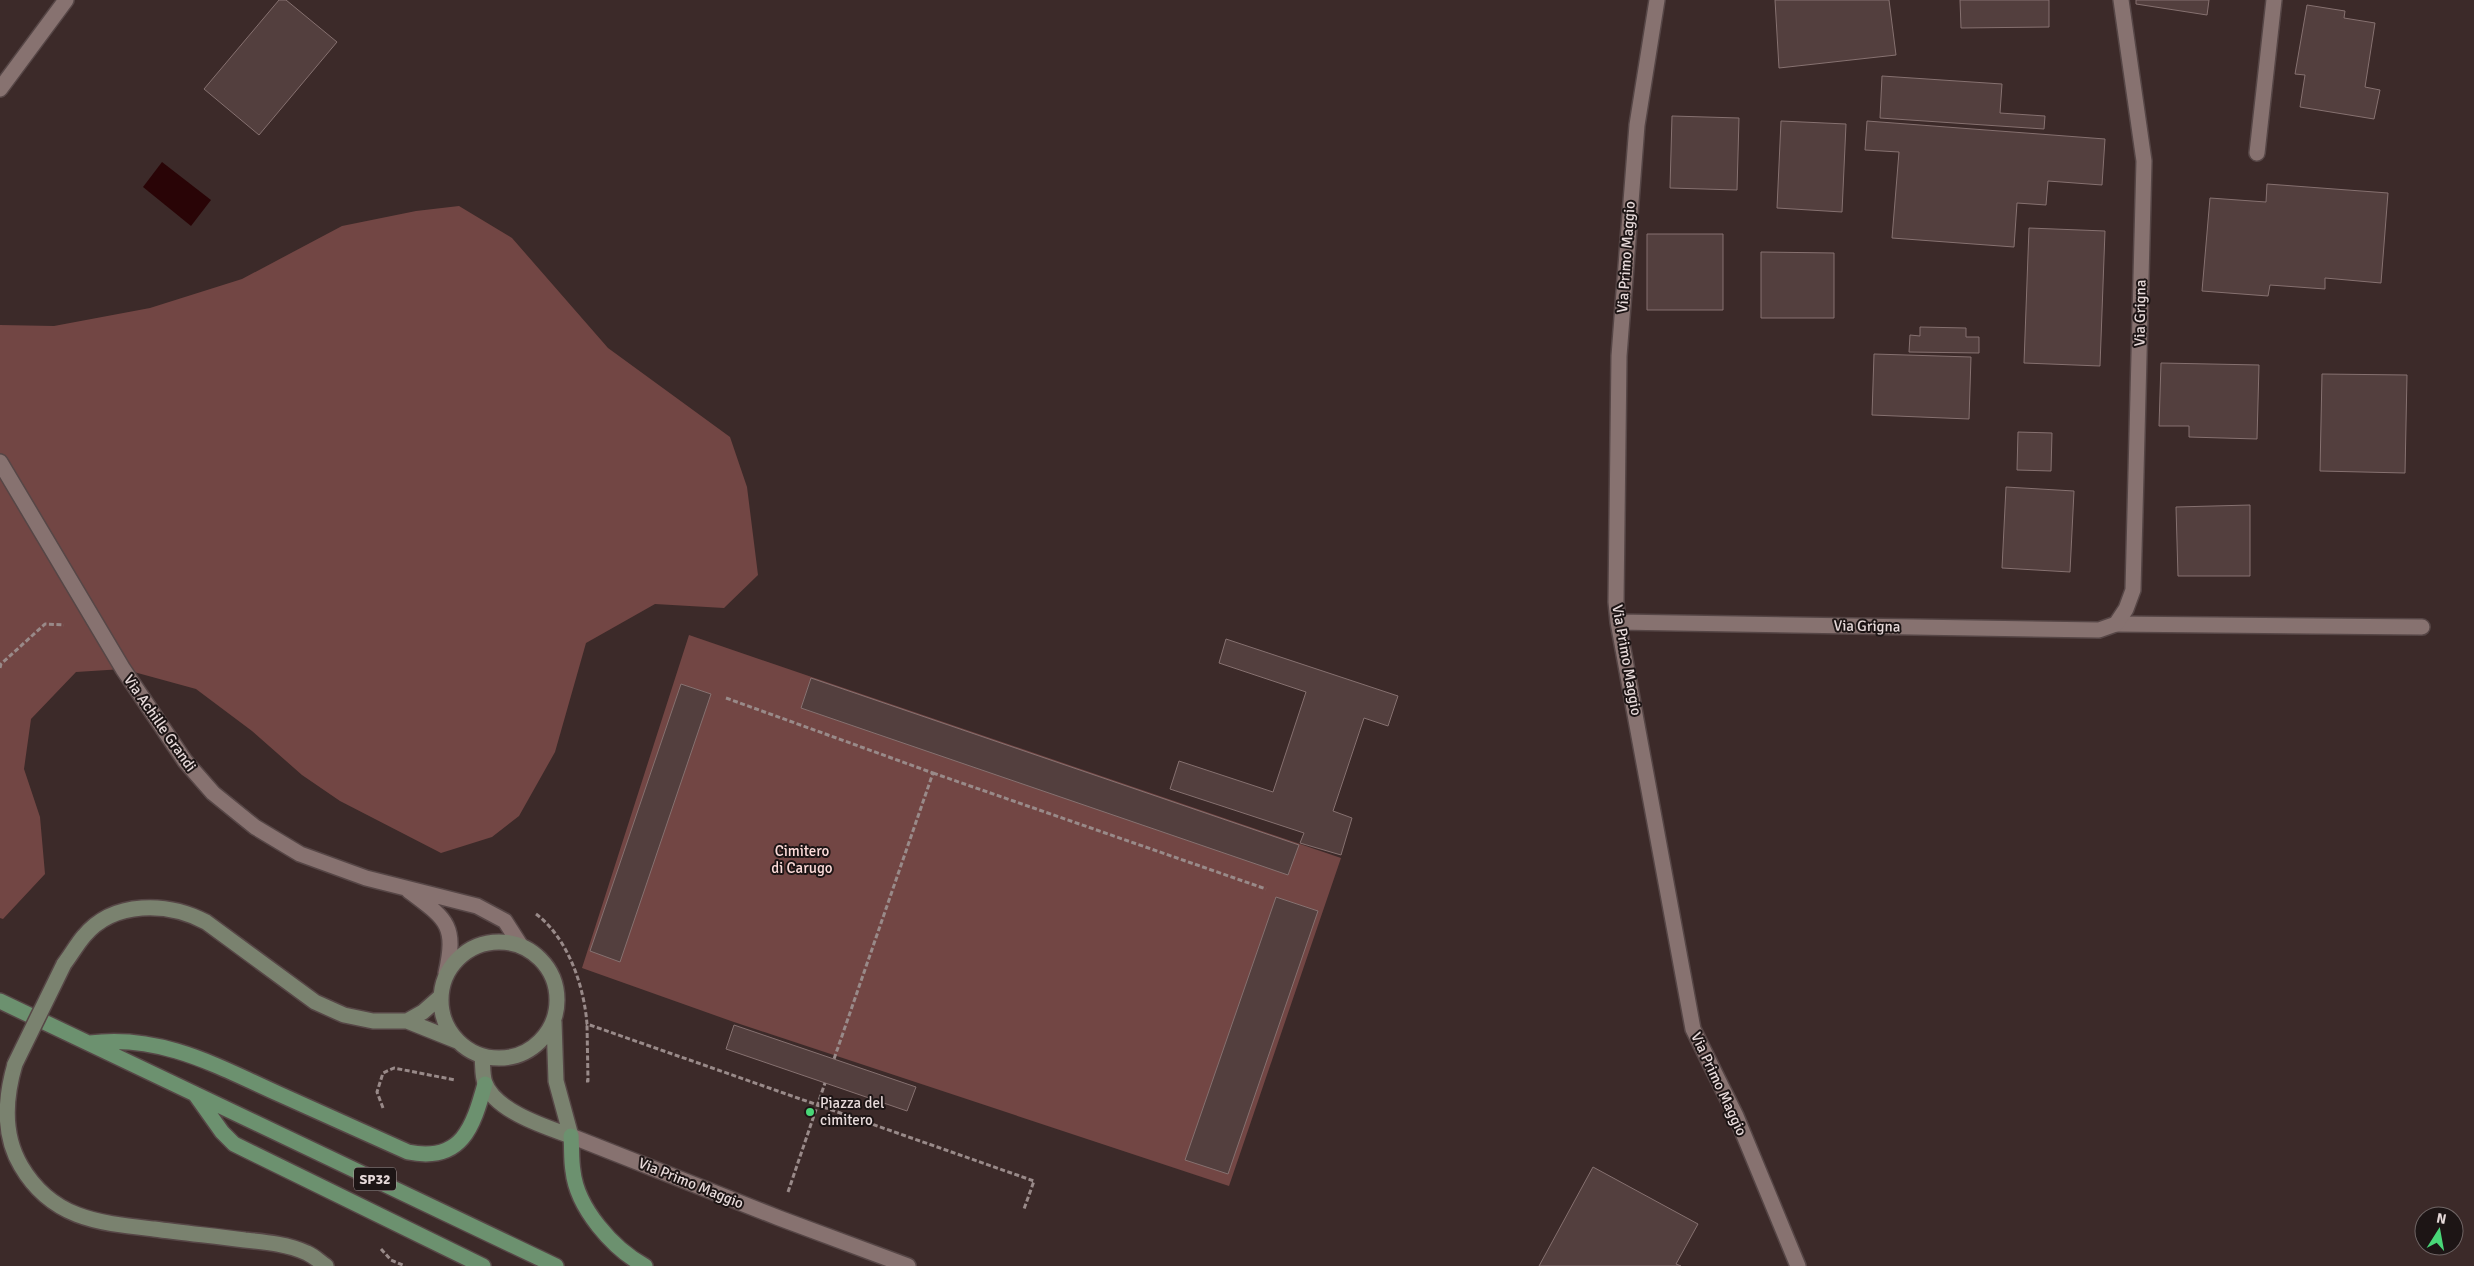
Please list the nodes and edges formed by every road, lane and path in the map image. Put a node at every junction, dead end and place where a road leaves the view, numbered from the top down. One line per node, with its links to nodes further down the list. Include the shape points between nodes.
1 (66, 0): 5 (street)
2 (1657, 0): 8 (street, Via Primo Maggio, via 1637,125 1619,356)
3 (2121, 0): 9 (street, Via Grigna, via 2144,162 2133,590)
4 (2274, 0): 6 (street)
5 (0, 89)
6 (2257, 153)
7 (0, 462): 10 (street, Via Achille Grandi)
8 (1618, 622): 9 (street, Via Grigna, via 2099,630); 41 (street, Via Primo Maggio, via 1693,1029 1736,1116)
9 (2116, 624): 11 (street, Via Grigna)
10 (98, 626): 12 (path, via 44,624); 15 (street, Via Achille Grandi, via 122,669 185,761 213,794 255,827 300,854)
11 (2422, 627)
12 (0, 668)
13 (726, 698): 14 (path)
14 (933, 773): 16 (path); 27 (path)
15 (406, 889): 17 (street, Via Achille Grandi, via 477,906 504,922); 18 (street, Via Achille Grandi, via 446,923 452,948)
16 (1266, 889)
17 (522, 946): 18 (street, via 504,941 487,942 456,958); 21 (street, via 536,954 548,968 555,984 557,1001)
18 (446, 973): 19 (street)
19 (440, 997): 22 (street); 24 (street, via 441,1014)
20 (0, 1000): 25 (main road, SP32)
21 (554, 1019): 26 (street, via 546,1034 533,1047 518,1055); 33 (street, via 556,1081)
22 (406, 1021): 24 (street); 36 (street, bridge, via 373,1021 344,1015 315,1002 206,922 190,914 170,910 125,910 103,920 85,935 64,964 15,1064 8,1088 6,1116 12,1150 30,1181 60,1207 78,1217 119,1226 278,1244 307,1253)
23 (630, 1039): 31 (path)
24 (457, 1041): 26 (street)
25 (90, 1043): 29 (main road, via 139,1042 182,1052 408,1152 422,1155 438,1153 464,1139); 30 (main road, SP32)
26 (482, 1056): 29 (street)
27 (834, 1059)
28 (825, 1083): 31 (path)
29 (485, 1084): 32 (path, via 394,1068 383,1073 377,1092); 33 (street, Via Primo Maggio, via 514,1112)
30 (194, 1092): 37 (main road, via 234,1144); 38 (main road, SP32)
31 (818, 1104): 34 (path, via 1034,1181); 35 (path)
32 (387, 1114)
33 (571, 1136): 35 (street, Via Primo Maggio); 39 (main road, via 573,1173 589,1213 602,1232 626,1256)
34 (1024, 1209)
35 (779, 1218): 40 (street, Via Primo Maggio)
36 (326, 1266)
37 (483, 1266)
38 (556, 1266)
39 (645, 1266)
40 (908, 1266)
41 (1798, 1266)

